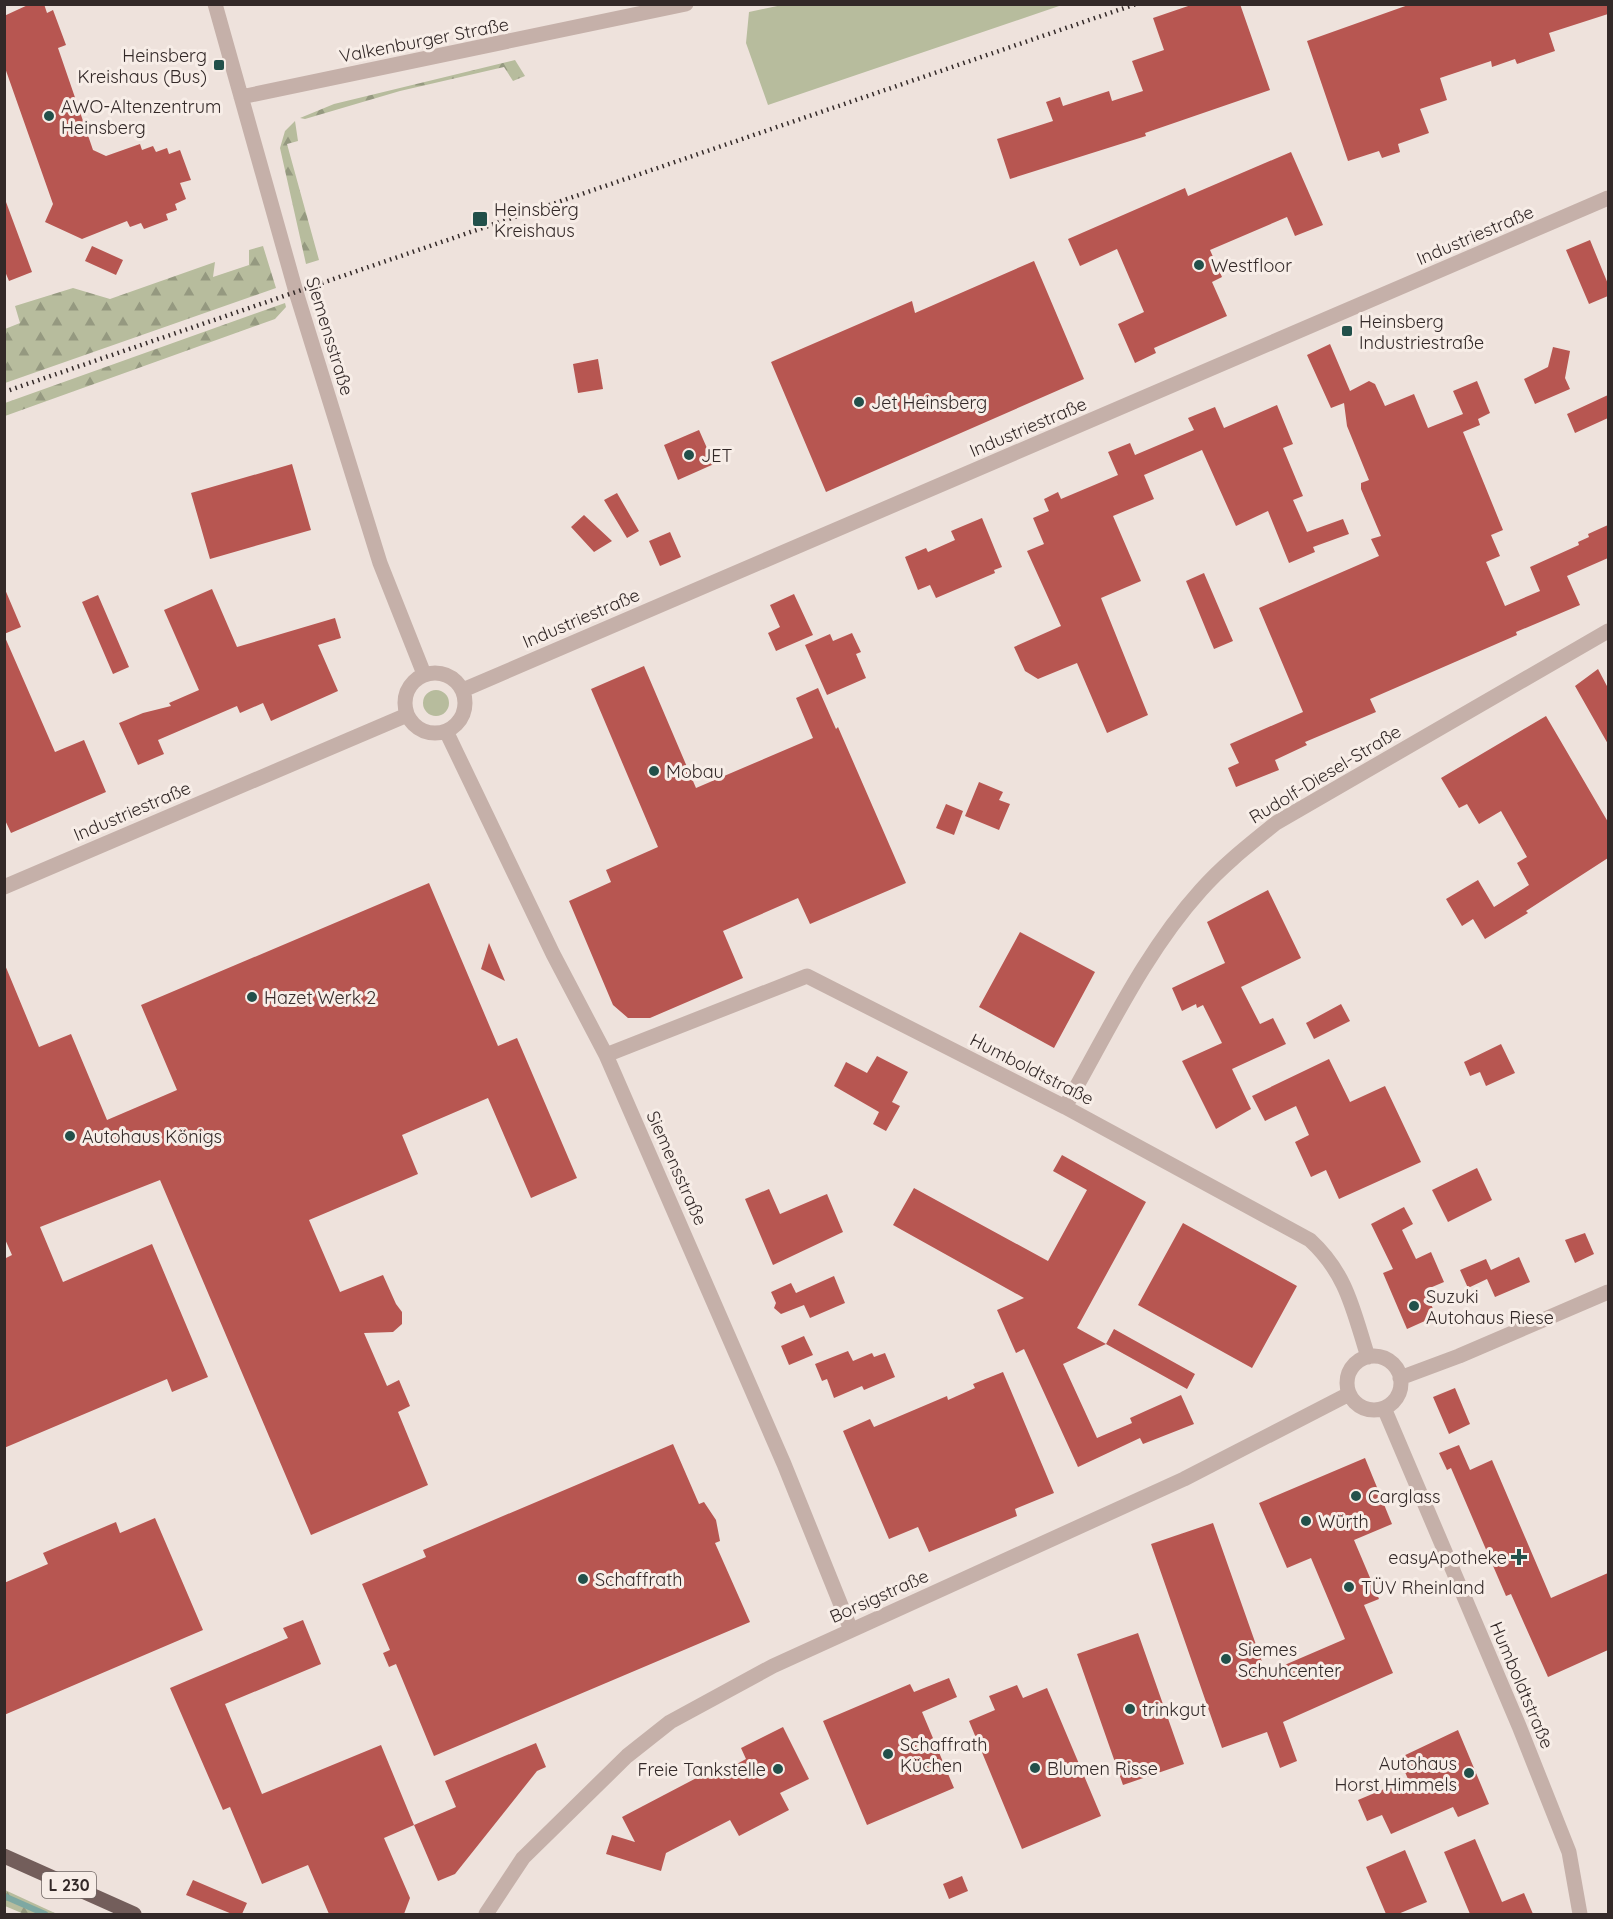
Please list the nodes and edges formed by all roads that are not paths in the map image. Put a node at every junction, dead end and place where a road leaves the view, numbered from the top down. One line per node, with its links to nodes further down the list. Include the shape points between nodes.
1 (215, 4): 3 (street, Siemensstraße)
2 (686, 4): 3 (street, Valkenburger Straße)
3 (241, 97): 6 (street, Siemensstraße, via 373,542)
4 (1608, 198): 7 (street, Industriestraße)
5 (1608, 631): 12 (street, Rudolf-Diesel-Straße, via 1276,824 1242,850 1200,891 1156,949)
6 (424, 674): 7 (street, via 439,672 453,678); 8 (street, via 411,684 405,699)
7 (463, 690): 9 (street, via 466,706 459,721)
8 (407, 715): 9 (street, via 416,727 430,733); 10 (street, Industriestraße)
9 (446, 731): 11 (street, Siemensstraße)
10 (4, 887)
11 (606, 1055): 12 (street, Humboldtstraße, via 807,976); 18 (street, Siemensstraße, via 784,1464)
12 (1065, 1107): 14 (street, Humboldtstraße, via 1310,1240 1329,1258 1344,1282)
13 (1608, 1292): 15 (street)
14 (1368, 1357): 15 (street, via 1385,1358); 16 (street, via 1349,1371)
15 (1400, 1378): 17 (street, via 1398,1396)
16 (1349, 1394): 17 (street, via 1360,1407); 18 (street, Borsigstraße, via 1184,1479)
17 (1384, 1408): 22 (street, Humboldtstraße, via 1569,1852)
18 (851, 1630): 21 (street, Borsigstraße, via 714,1696 644,1742 523,1858)
19 (4, 1856): 20 (main road, L 230)
20 (134, 1914)
21 (486, 1914)
22 (1580, 1914)

